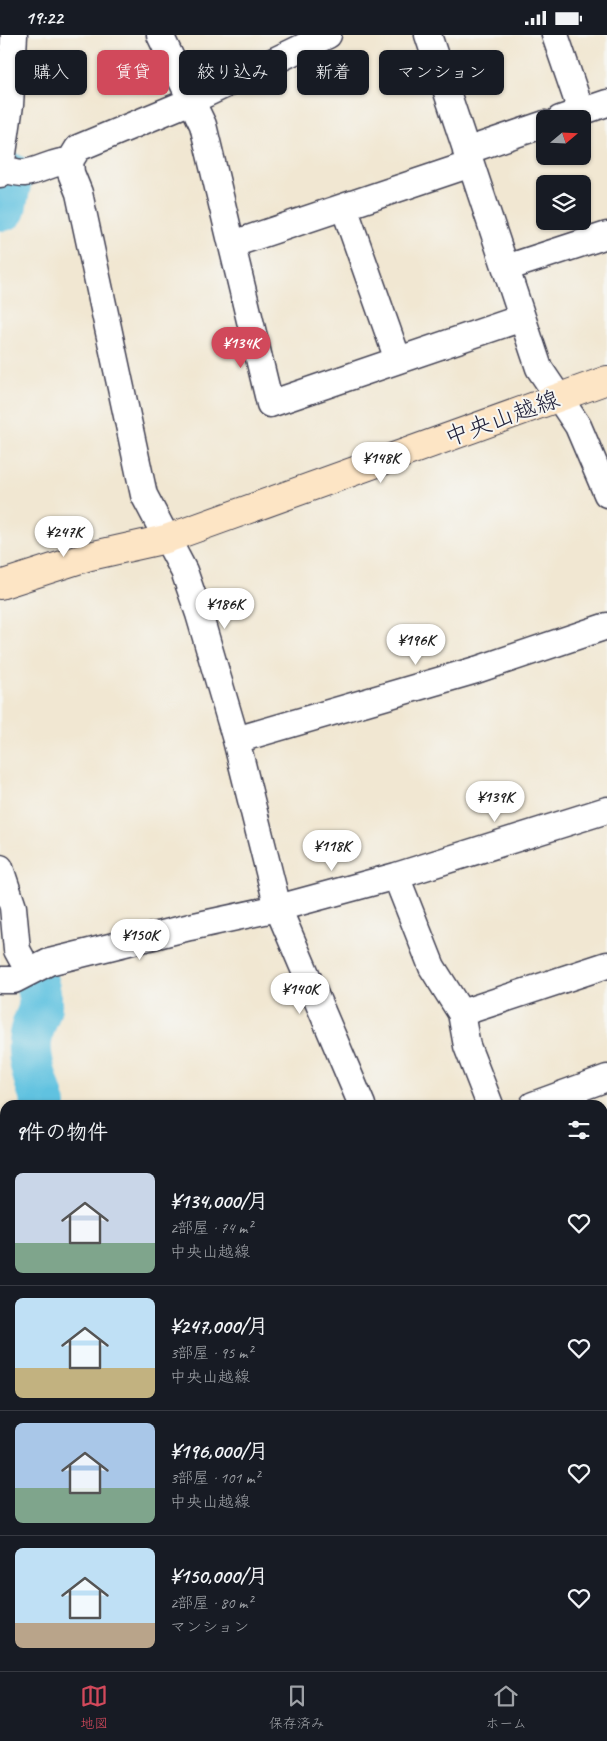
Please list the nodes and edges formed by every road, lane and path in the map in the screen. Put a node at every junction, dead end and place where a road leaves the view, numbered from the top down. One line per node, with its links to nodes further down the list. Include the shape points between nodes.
1 (14, 35): 13 (street, via 10,105)
2 (160, 35): 6 (street)
3 (328, 35): 6 (street)
4 (428, 35): 11 (street)
5 (555, 35): 8 (street)
6 (191, 101): 12 (street, via 78,148); 16 (street, via 203,125)
7 (607, 103): 9 (street)
8 (570, 110)
9 (586, 110)
10 (536, 128): 11 (street)
11 (469, 157): 14 (street); 17 (street)
12 (70, 161): 13 (street, via 57,161 39,170 22,173); 23 (street)
13 (0, 171)
14 (344, 207): 16 (street); 19 (street)
15 (607, 235): 17 (street)
16 (233, 244): 19 (street, via 270,404)
17 (506, 268): 18 (street)
18 (522, 318): 19 (street); 21 (street, via 539,368)
19 (398, 360)
20 (607, 380): 21 (street, 中央山越線)
21 (557, 398): 22 (street, via 578,426); 23 (street, 中央山越線)
22 (607, 495)
23 (154, 542): 24 (street, 中央山越線, via 90,556); 25 (street, 中央山越線, via 87,573); 27 (street, via 184,571)
24 (0, 585)
25 (0, 603)
26 (607, 626): 27 (street, via 476,670)
27 (236, 740): 31 (street)
28 (607, 810): 30 (street)
29 (0, 868): 33 (street, via 13,907 17,950)
30 (396, 876): 31 (street); 35 (street, via 432,967)
31 (278, 908): 33 (street, via 77,955); 37 (street)
32 (607, 965): 35 (street)
33 (29, 972): 34 (street, via 14,980)
34 (0, 980)
35 (461, 1013): 38 (street, via 467,1045)
36 (607, 1078): 39 (street)
37 (360, 1100)
38 (488, 1100)
39 (547, 1100)

